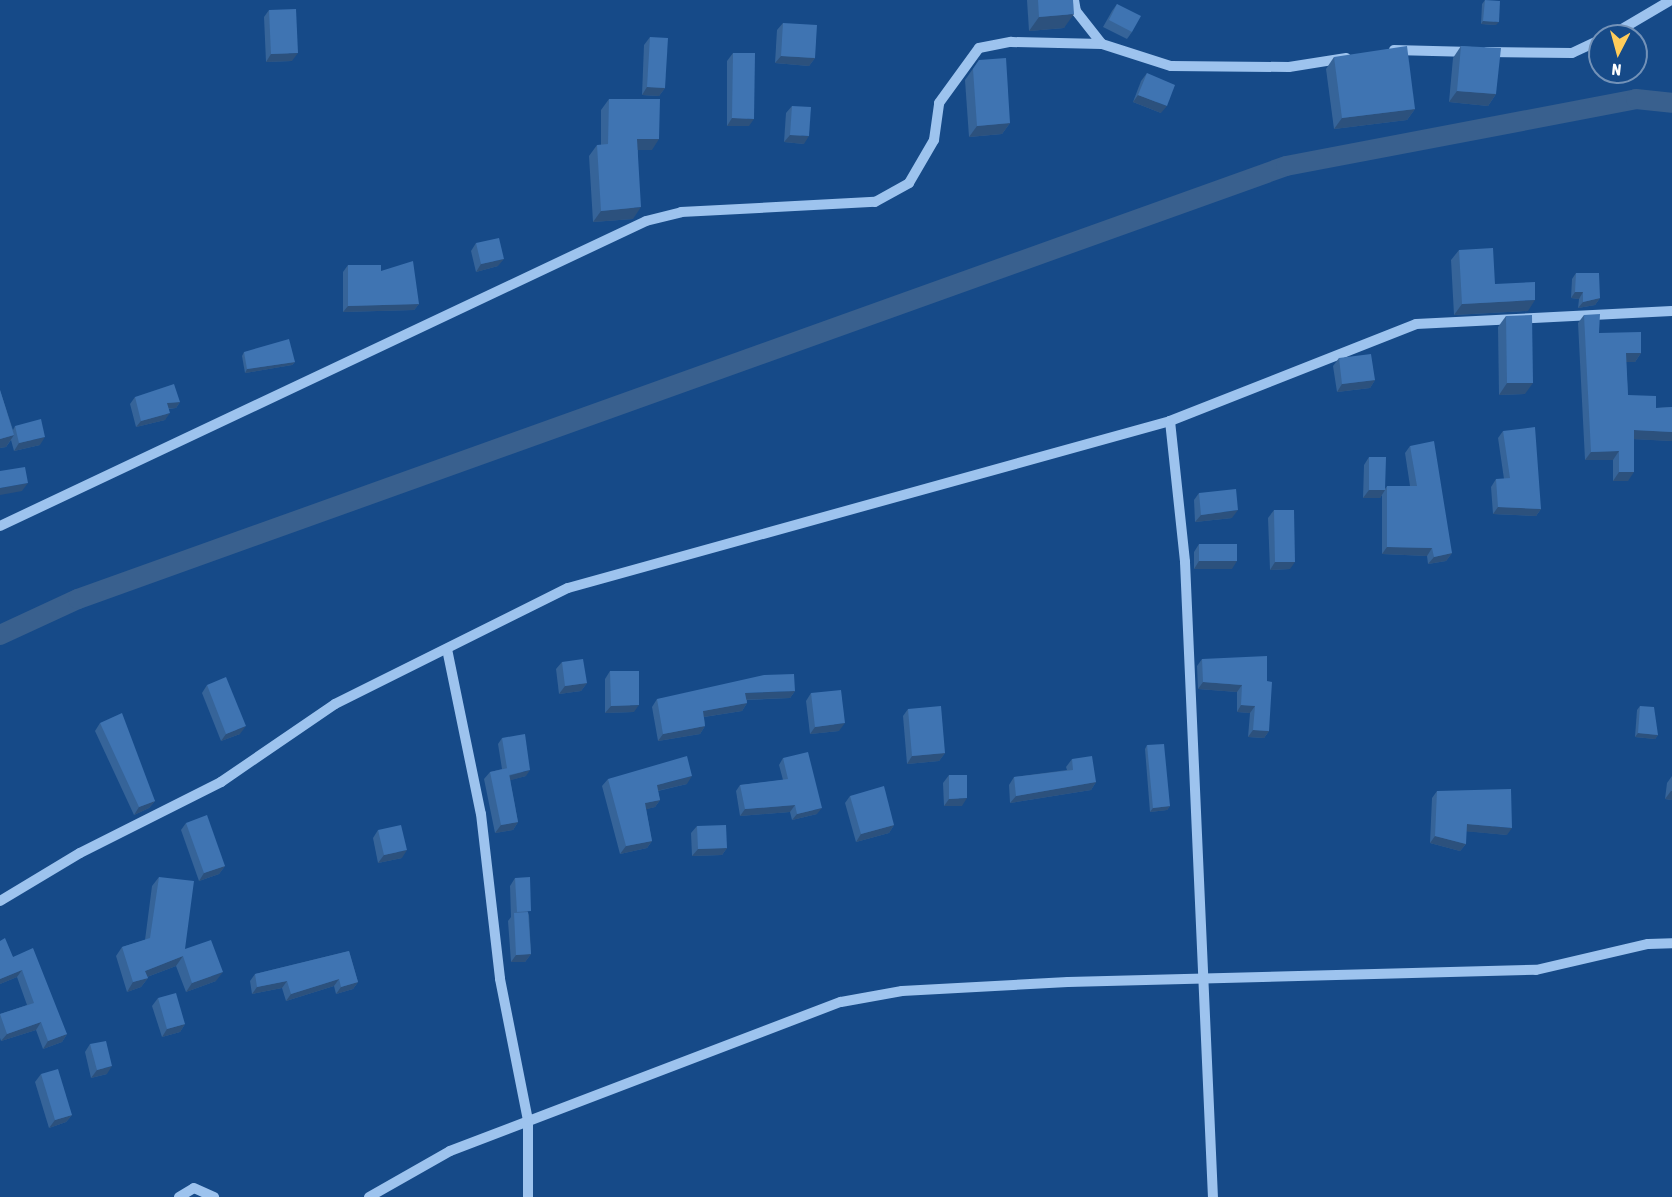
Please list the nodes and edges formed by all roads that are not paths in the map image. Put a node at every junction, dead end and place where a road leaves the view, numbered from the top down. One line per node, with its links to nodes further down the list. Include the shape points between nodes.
1 (1074, 0): 4 (street, via 1076,11)
2 (1671, 0): 3 (street)
3 (1630, 24)
4 (1102, 44): 7 (street, via 1171,66 1289,67); 10 (street, via 1011,42 979,48 939,103 934,140 909,183 875,202 681,212 646,220)
5 (1588, 46): 6 (street, via 1572,53)
6 (1379, 53)
7 (1357, 56)
8 (1672, 311): 9 (street, via 1416,324)
9 (1170, 421): 11 (street, via 568,588); 14 (street, via 1185,562)
10 (0, 526)
11 (447, 650): 12 (street, via 335,704 221,782 80,853); 15 (street, via 481,814 500,979)
12 (0, 901)
13 (1672, 943): 14 (street, via 1648,944 1536,970)
14 (1206, 978): 15 (street, via 903,991 841,1002); 20 (street)
15 (528, 1120): 18 (street, via 450,1151); 19 (street)
16 (179, 1197): 17 (street, via 194,1188)
17 (214, 1197)
18 (369, 1197)
19 (528, 1197)
20 (1213, 1197)

